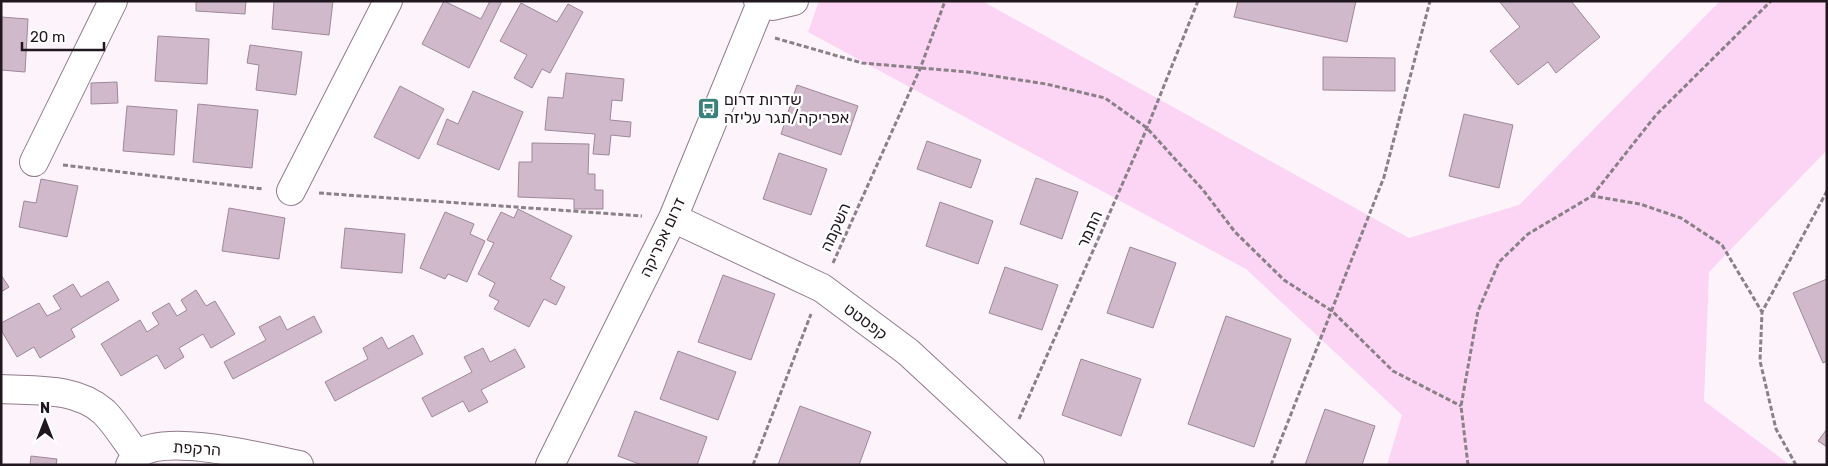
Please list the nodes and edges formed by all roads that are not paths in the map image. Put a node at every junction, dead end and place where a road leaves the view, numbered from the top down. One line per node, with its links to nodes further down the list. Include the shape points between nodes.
1 (113, 1): 5 (street)
2 (388, 1): 6 (street)
3 (794, 1): 4 (street, via 773,6)
4 (760, 2): 7 (street, דרום אפריקה)
5 (34, 162)
6 (290, 191)
7 (673, 218): 11 (street, דרום אפריקה); 12 (street, קפסטט, via 822,288 908,352)
8 (1, 390): 9 (street, via 58,391 84,399 104,412)
9 (134, 460): 10 (street, הרקפת, via 164,446 209,446)
10 (299, 465)
11 (550, 465)
12 (1030, 465)

